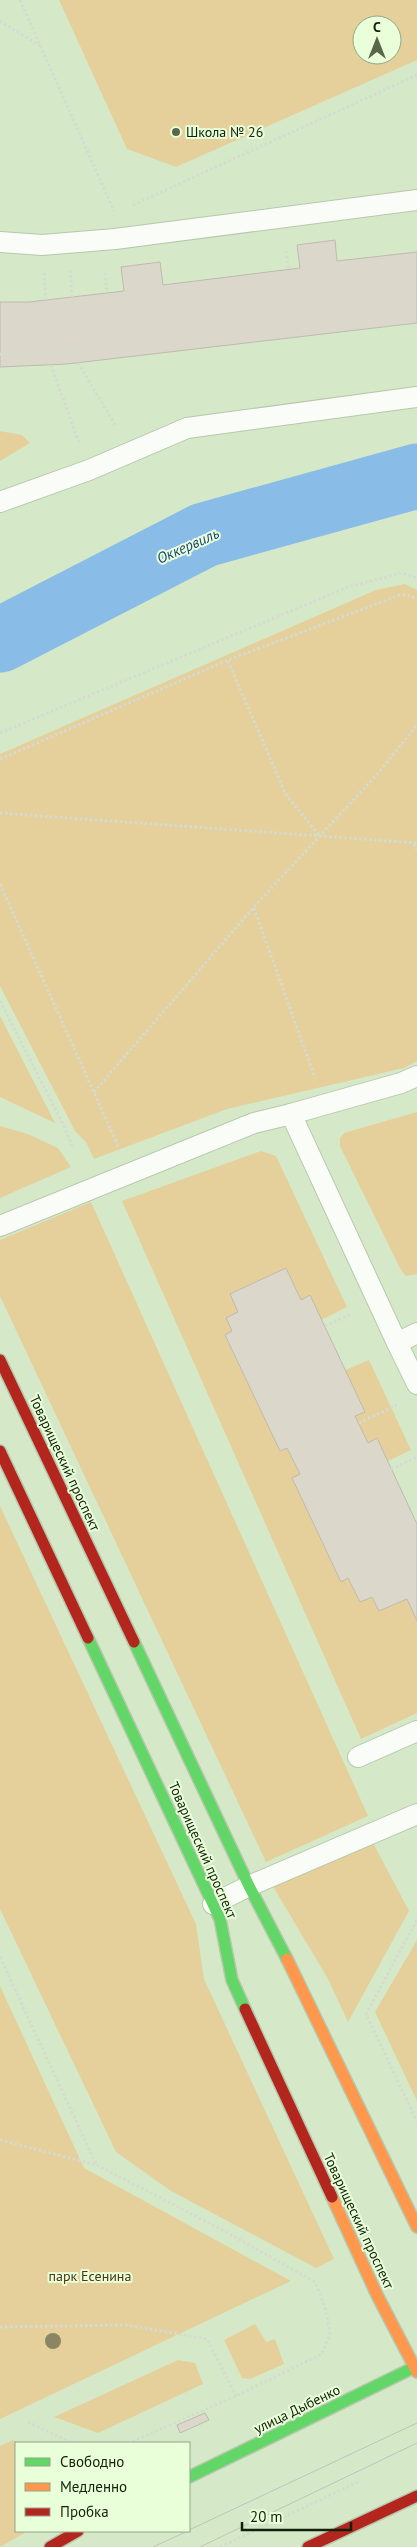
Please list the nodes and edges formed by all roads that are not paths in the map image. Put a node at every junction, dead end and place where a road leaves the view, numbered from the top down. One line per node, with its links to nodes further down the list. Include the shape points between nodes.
1 (417, 200): 2 (lane, via 115,238 42,245)
2 (0, 242)
3 (417, 397): 4 (lane, via 187,428 89,470)
4 (0, 502)
5 (417, 1076): 6 (lane)
6 (291, 1114): 7 (lane, via 254,1124); 9 (lane)
7 (0, 1226)
8 (417, 1333): 9 (lane)
9 (397, 1343): 11 (lane)
10 (0, 1360): 16 (street, Товарищеский проспект)
11 (417, 1384)
12 (0, 1452): 17 (street, Товарищеский проспект)
13 (417, 1731): 14 (lane)
14 (358, 1757)
15 (417, 1814): 16 (lane)
16 (249, 1886): 17 (lane); 18 (street, Товарищеский проспект)
17 (213, 1904): 19 (street, Товарищеский проспект, via 220,1919 232,1980 349,2236)
18 (417, 2227)
19 (416, 2369): 20 (street, улица Дыбенко)
20 (190, 2477)
21 (417, 2496): 24 (street)
22 (76, 2532): 23 (street)
23 (50, 2547)
24 (308, 2547)

